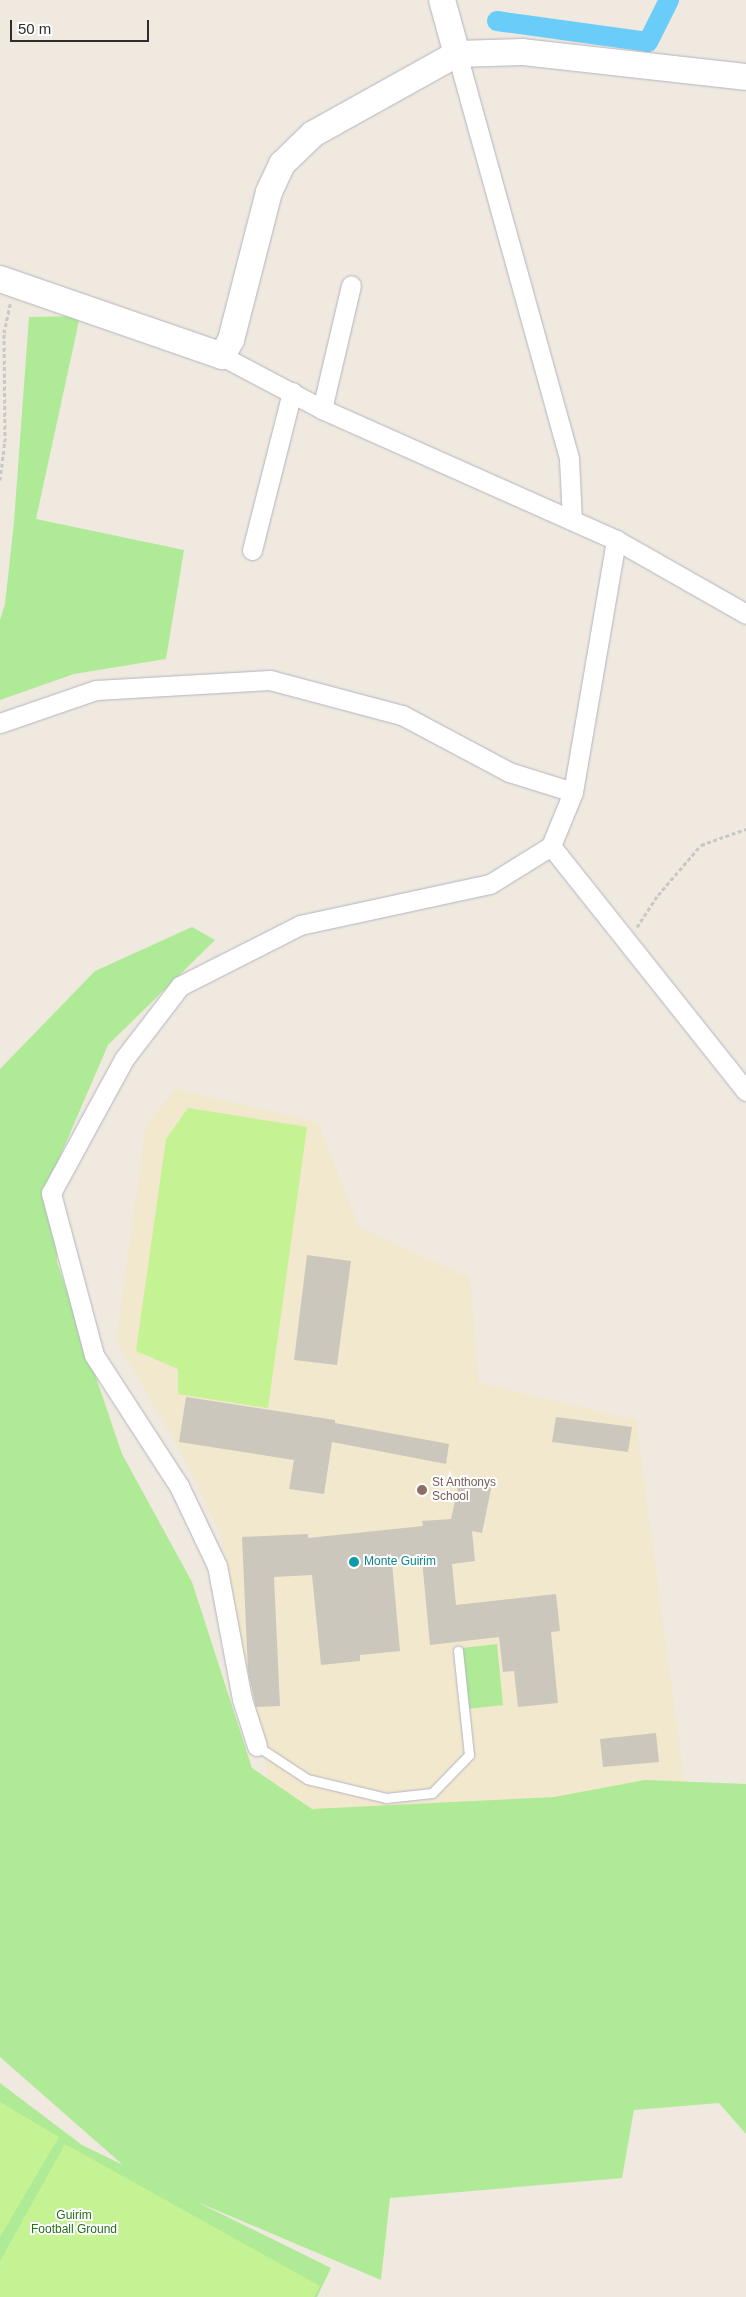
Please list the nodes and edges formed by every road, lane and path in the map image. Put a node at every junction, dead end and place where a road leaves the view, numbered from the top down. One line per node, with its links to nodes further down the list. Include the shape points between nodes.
1 (442, 0): 2 (street)
2 (457, 54): 3 (street, via 523,52); 6 (street, via 313,134 282,164 269,192 231,340); 10 (street, via 569,459)
3 (746, 77)
4 (7, 281): 6 (street); 9 (path, via 5,442)
5 (351, 285): 8 (street)
6 (222, 356): 7 (street)
7 (292, 392): 8 (street); 12 (street)
8 (322, 409): 10 (street)
9 (0, 480)
10 (572, 520): 11 (street)
11 (616, 540): 13 (street); 15 (street)
12 (252, 550)
13 (746, 614)
14 (0, 723): 15 (street, via 96,690 270,680 402,715 509,772)
15 (573, 792): 17 (street)
16 (746, 829): 18 (path, via 701,845 658,895)
17 (551, 846): 18 (street); 21 (street, via 490,884 300,925 180,986 124,1059 51,1193 94,1355 179,1486 217,1566 242,1699)
18 (627, 941): 19 (street)
19 (746, 1091)
20 (458, 1651): 21 (lane, via 469,1755 432,1793 386,1798 307,1779)
21 (257, 1746)

